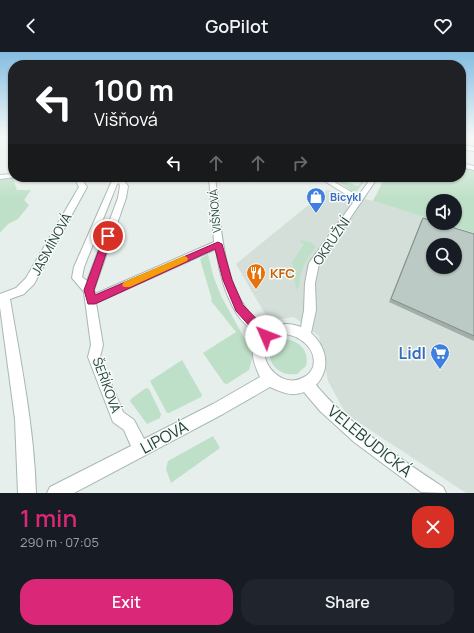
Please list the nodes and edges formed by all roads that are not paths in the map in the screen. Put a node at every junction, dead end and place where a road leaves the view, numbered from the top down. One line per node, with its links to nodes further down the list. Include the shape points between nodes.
1 (80, 182): 10 (street, JASMÍNOVÁ, via 83,187 30,281 20,290)
2 (115, 182): 9 (street, via 79,267 77,278)
3 (121, 182): 9 (street, ŠEŘÍKOVÁ, via 124,186 122,198)
4 (212, 182): 8 (street, VIŠŇOVÁ)
5 (329, 182): 7 (street)
6 (371, 182): 7 (street, OKRUŽNÍ)
7 (359, 199): 12 (street, OKRUŽNÍ, via 314,263)
8 (218, 244): 9 (street, VIŠŇOVÁ); 11 (street, VIŠŇOVÁ, via 228,280 240,308)
9 (90, 296): 15 (street, ŠEŘÍKOVÁ, via 96,345 94,357 118,417 129,425)
10 (2, 297): 16 (street, via 18,382 27,457)
11 (266, 336): 12 (street, via 289,329); 13 (street, via 258,352 263,371)
12 (305, 336): 14 (street, via 312,342 320,358 320,368)
13 (270, 379): 14 (street, via 290,388); 15 (street, LIPOVÁ)
14 (307, 385): 18 (street, VELEBUDICKÁ, via 327,408 357,434)
15 (141, 449): 17 (street, LIPOVÁ)
16 (27, 493)
17 (56, 493)
18 (437, 493)

